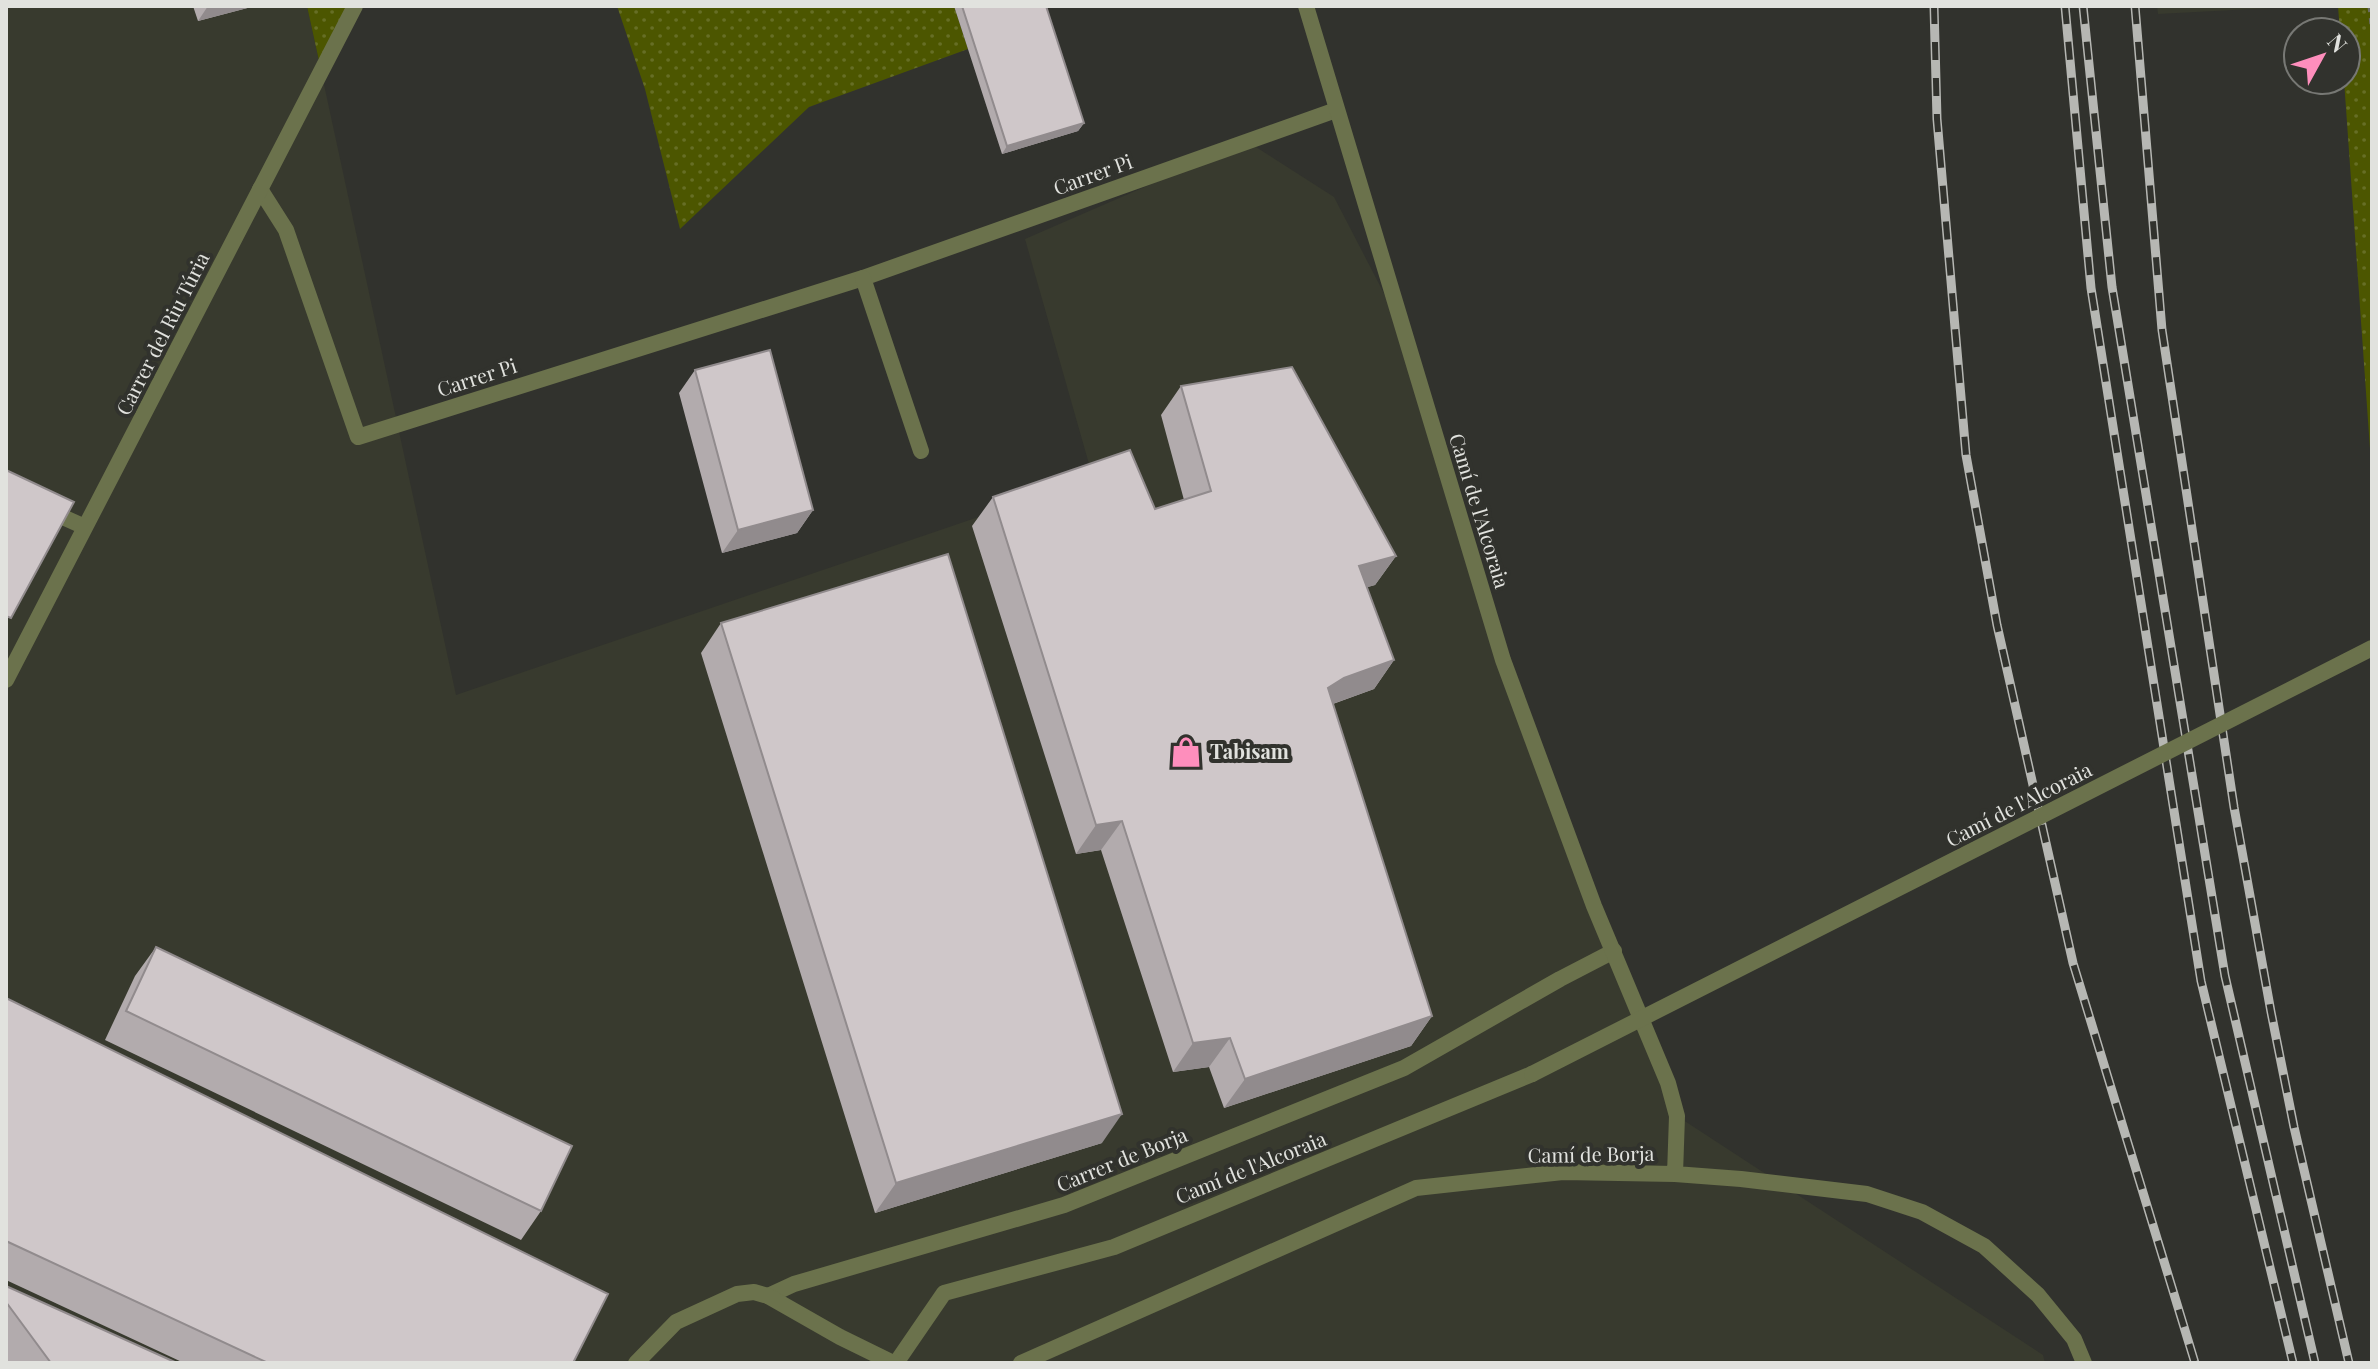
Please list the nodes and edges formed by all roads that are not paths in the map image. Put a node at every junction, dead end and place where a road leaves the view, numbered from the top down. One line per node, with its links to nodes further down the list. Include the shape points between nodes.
1 (355, 6): 4 (street, Carrer del Riu Túria)
2 (1306, 6): 3 (street, Camí de l'Alcoraia)
3 (1336, 110): 5 (street, Carrer Pi); 11 (street, Camí de l'Alcoraia, via 1503,660)
4 (260, 189): 5 (street, Carrer Pi, via 286,230 358,437); 8 (street, Carrer del Riu Túria)
5 (863, 278): 6 (street)
6 (921, 451)
7 (32, 503): 8 (street)
8 (85, 527): 10 (street, Carrer del Riu Túria)
9 (2372, 648): 15 (street, Camí de l'Alcoraia, bridge, via 1532,1074 1114,1247 944,1293)
10 (6, 680)
11 (1614, 951): 12 (street, Camí de l'Alcoraia, via 1668,1083 1677,1116); 13 (street, Carrer de Borja, via 1404,1068 1064,1205)
12 (1675, 1174): 16 (street, Camí de Borja, via 1563,1172 1416,1188); 17 (street, Camí de Borja, via 1867,1194 1922,1212 1984,1246 2038,1295 2074,1339)
13 (768, 1296): 14 (street, Carrer de Borja, via 737,1294 676,1322); 15 (street)
14 (636, 1363)
15 (894, 1363)
16 (1021, 1363)
17 (2084, 1363)

